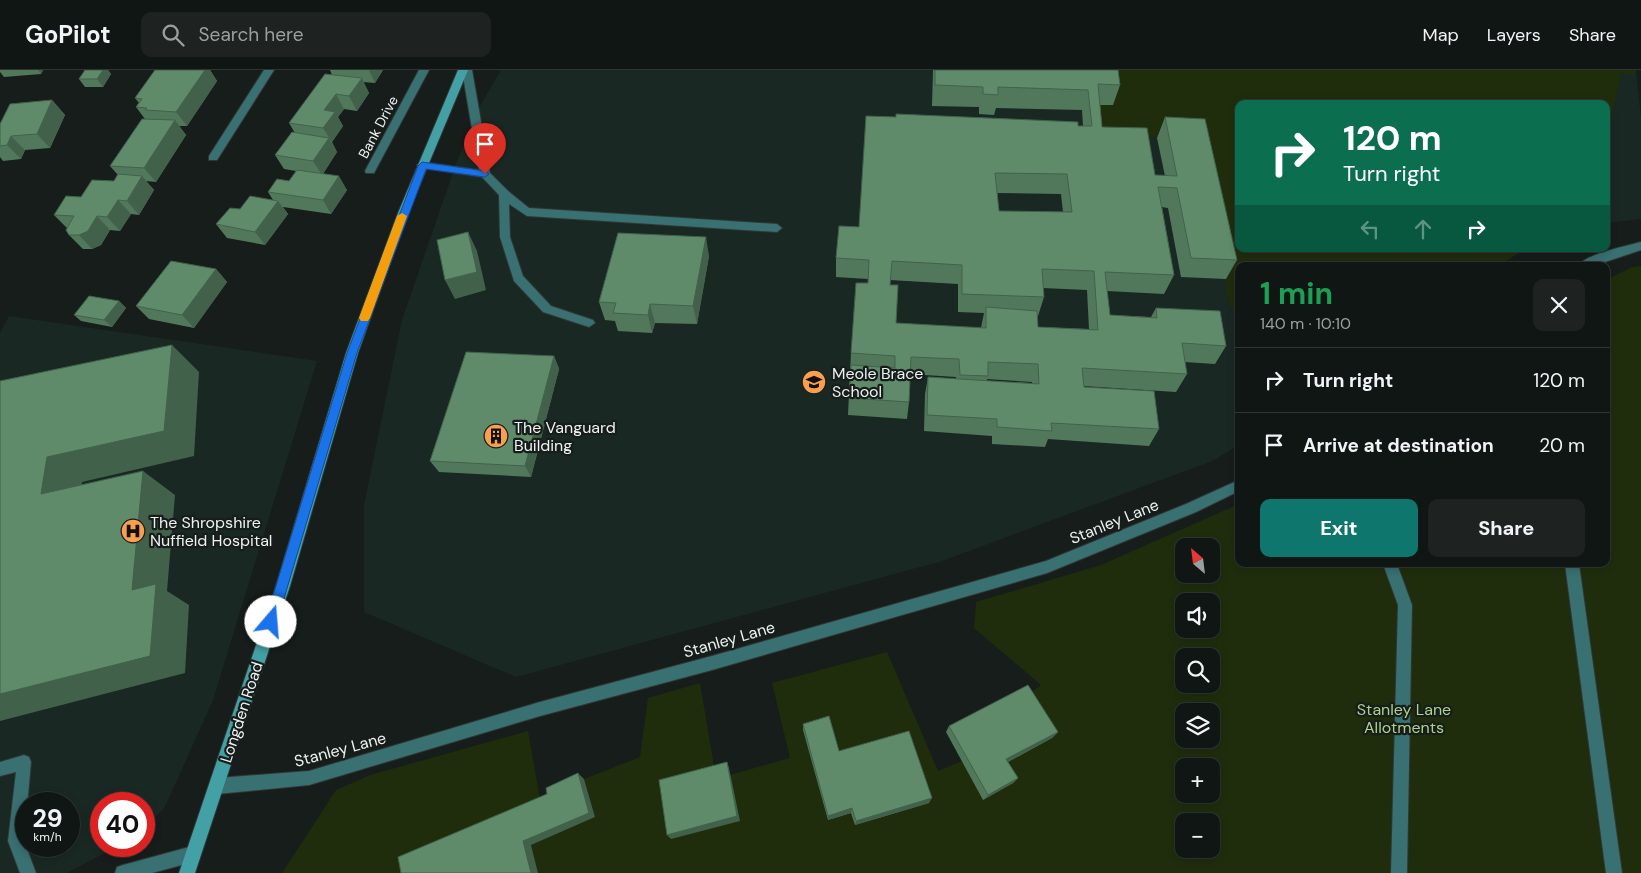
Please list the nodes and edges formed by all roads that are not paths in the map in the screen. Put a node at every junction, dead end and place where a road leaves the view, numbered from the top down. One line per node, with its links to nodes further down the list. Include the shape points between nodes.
1 (269, 70): 4 (street)
2 (424, 70): 6 (street, Bank Drive)
3 (465, 70): 5 (street, Longden Road); 7 (street)
4 (213, 158)
5 (422, 166): 7 (street); 17 (street, Longden Road, via 352,353 283,586)
6 (370, 171)
7 (485, 174): 8 (street)
8 (504, 194): 9 (street, via 527,212); 12 (street, via 505,237 518,278 547,309)
9 (776, 228)
10 (1641, 246): 11 (street)
11 (1592, 262)
12 (589, 324)
13 (1235, 487): 17 (street, Stanley Lane, via 1192,508 1047,567 540,709 309,778)
14 (1391, 567): 22 (street, via 1405,605)
15 (1572, 567): 23 (street)
16 (0, 769): 19 (street, via 24,762 16,842)
17 (217, 786): 18 (street, Longden Road)
18 (193, 854): 20 (street); 21 (street, Longden Road)
19 (28, 873)
20 (123, 873)
21 (186, 873)
22 (1399, 873)
23 (1614, 873)

